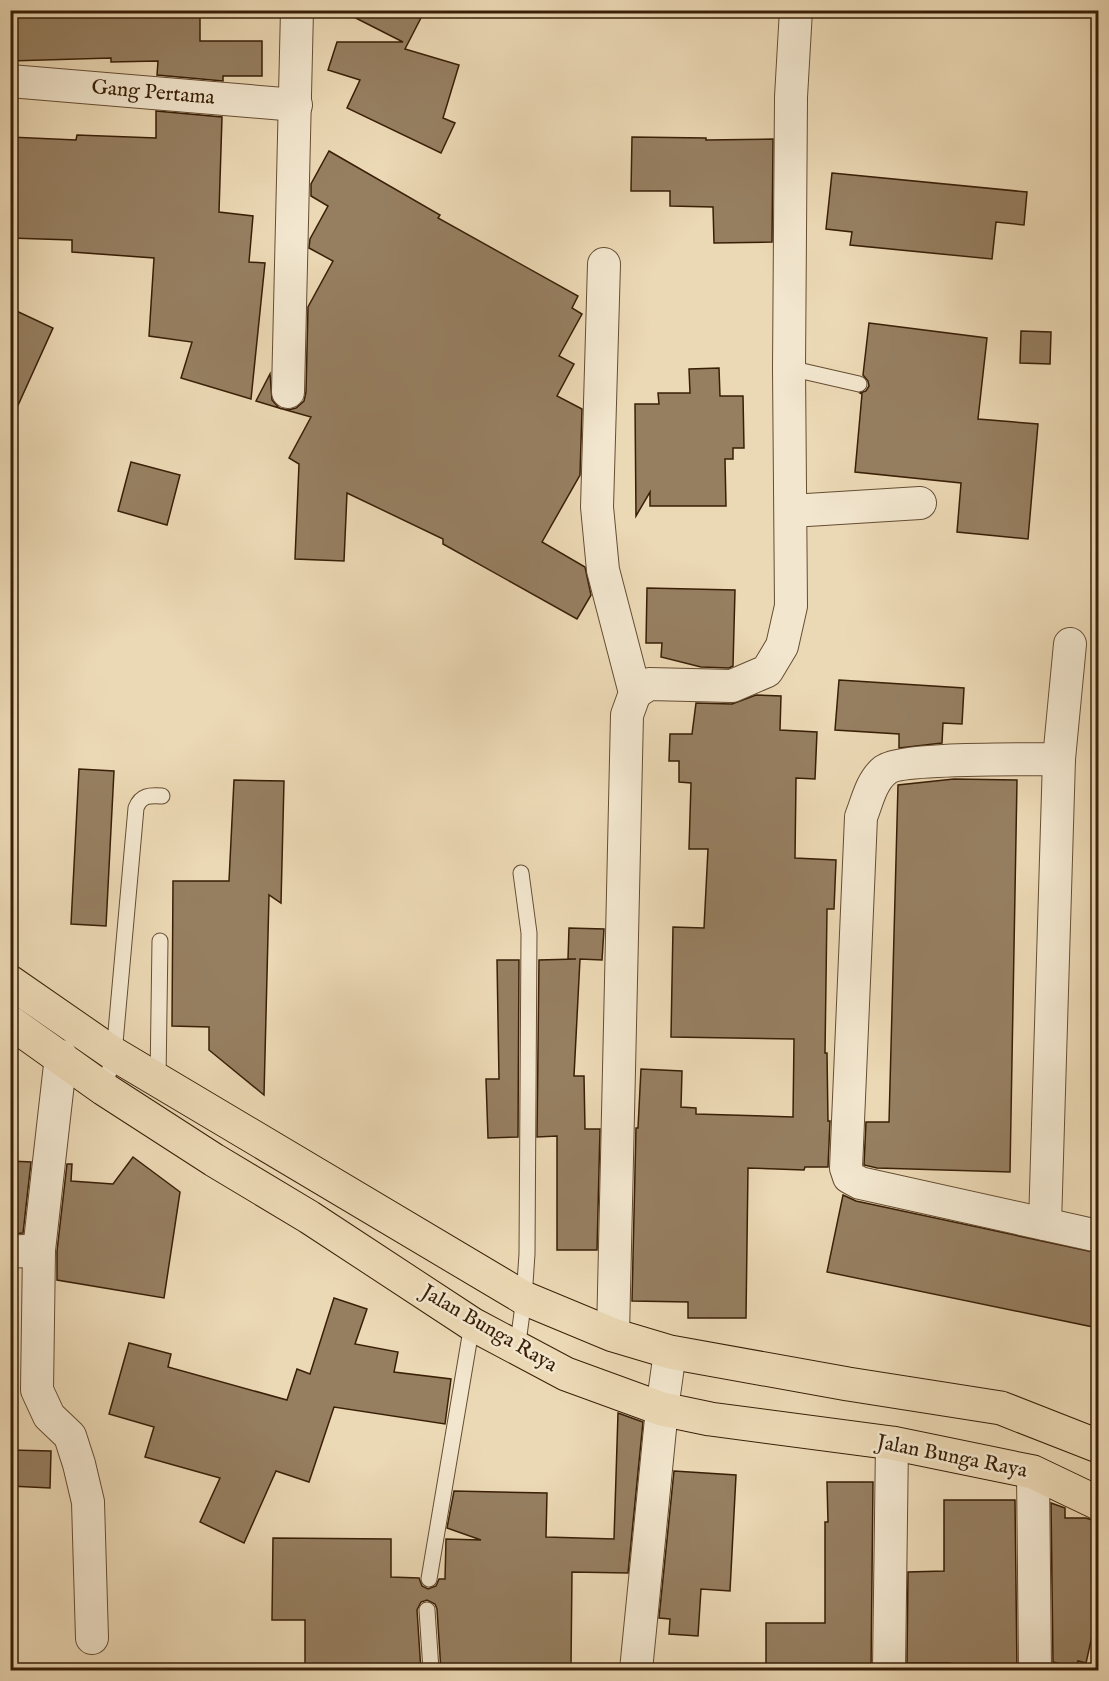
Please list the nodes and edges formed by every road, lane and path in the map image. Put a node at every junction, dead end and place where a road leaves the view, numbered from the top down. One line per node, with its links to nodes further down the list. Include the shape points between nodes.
1 (297, 10): 4 (street)
2 (796, 10): 6 (street, via 791,97)
3 (10, 81): 4 (street, Gang Pertama)
4 (296, 105): 8 (street)
5 (604, 264): 12 (street, via 597,507 603,570)
6 (789, 368): 7 (lane); 10 (street)
7 (860, 384)
8 (288, 392)
9 (920, 504): 10 (street)
10 (791, 511): 12 (street, via 791,606 782,646 767,671 732,686 649,684)
11 (1070, 644): 13 (street)
12 (635, 693): 28 (street, via 627,715)
13 (1059, 759): 23 (street); 23 (street, via 914,762 885,769 875,781 861,817 846,1168 849,1177 860,1183)
14 (162, 796): 19 (lane, via 144,797 136,808)
15 (520, 873): 26 (lane, via 530,933)
16 (160, 941): 21 (lane)
17 (10, 982): 19 (main road)
18 (10, 1022): 20 (main road, Jalan Bunga Raya)
19 (114, 1054): 21 (main road); 22 (lane)
20 (61, 1056): 22 (main road, Jalan Bunga Raya); 25 (street)
21 (158, 1079): 26 (main road)
22 (104, 1089): 27 (main road, Jalan Bunga Raya, via 309,1216)
23 (1044, 1224): 24 (street)
24 (1098, 1236)
25 (25, 1251): 38 (street, via 37,1390 49,1416 70,1436 88,1502)
26 (524, 1298): 28 (main road); 29 (lane)
27 (472, 1324): 29 (main road, Jalan Bunga Raya); 36 (lane)
28 (613, 1335): 30 (main road)
29 (518, 1350): 31 (main road, Jalan Bunga Raya, via 566,1374)
30 (670, 1352): 31 (street); 33 (main road, via 1001,1408)
31 (662, 1409): 32 (main road, Jalan Bunga Raya); 40 (street)
32 (892, 1443): 34 (main road, Jalan Bunga Raya); 41 (street)
33 (1098, 1446)
34 (1033, 1472): 35 (main road, Jalan Bunga Raya); 42 (street)
35 (1098, 1503)
36 (429, 1579)
37 (427, 1610): 39 (lane)
38 (92, 1638)
39 (431, 1671)
40 (636, 1671)
41 (889, 1671)
42 (1035, 1671)

